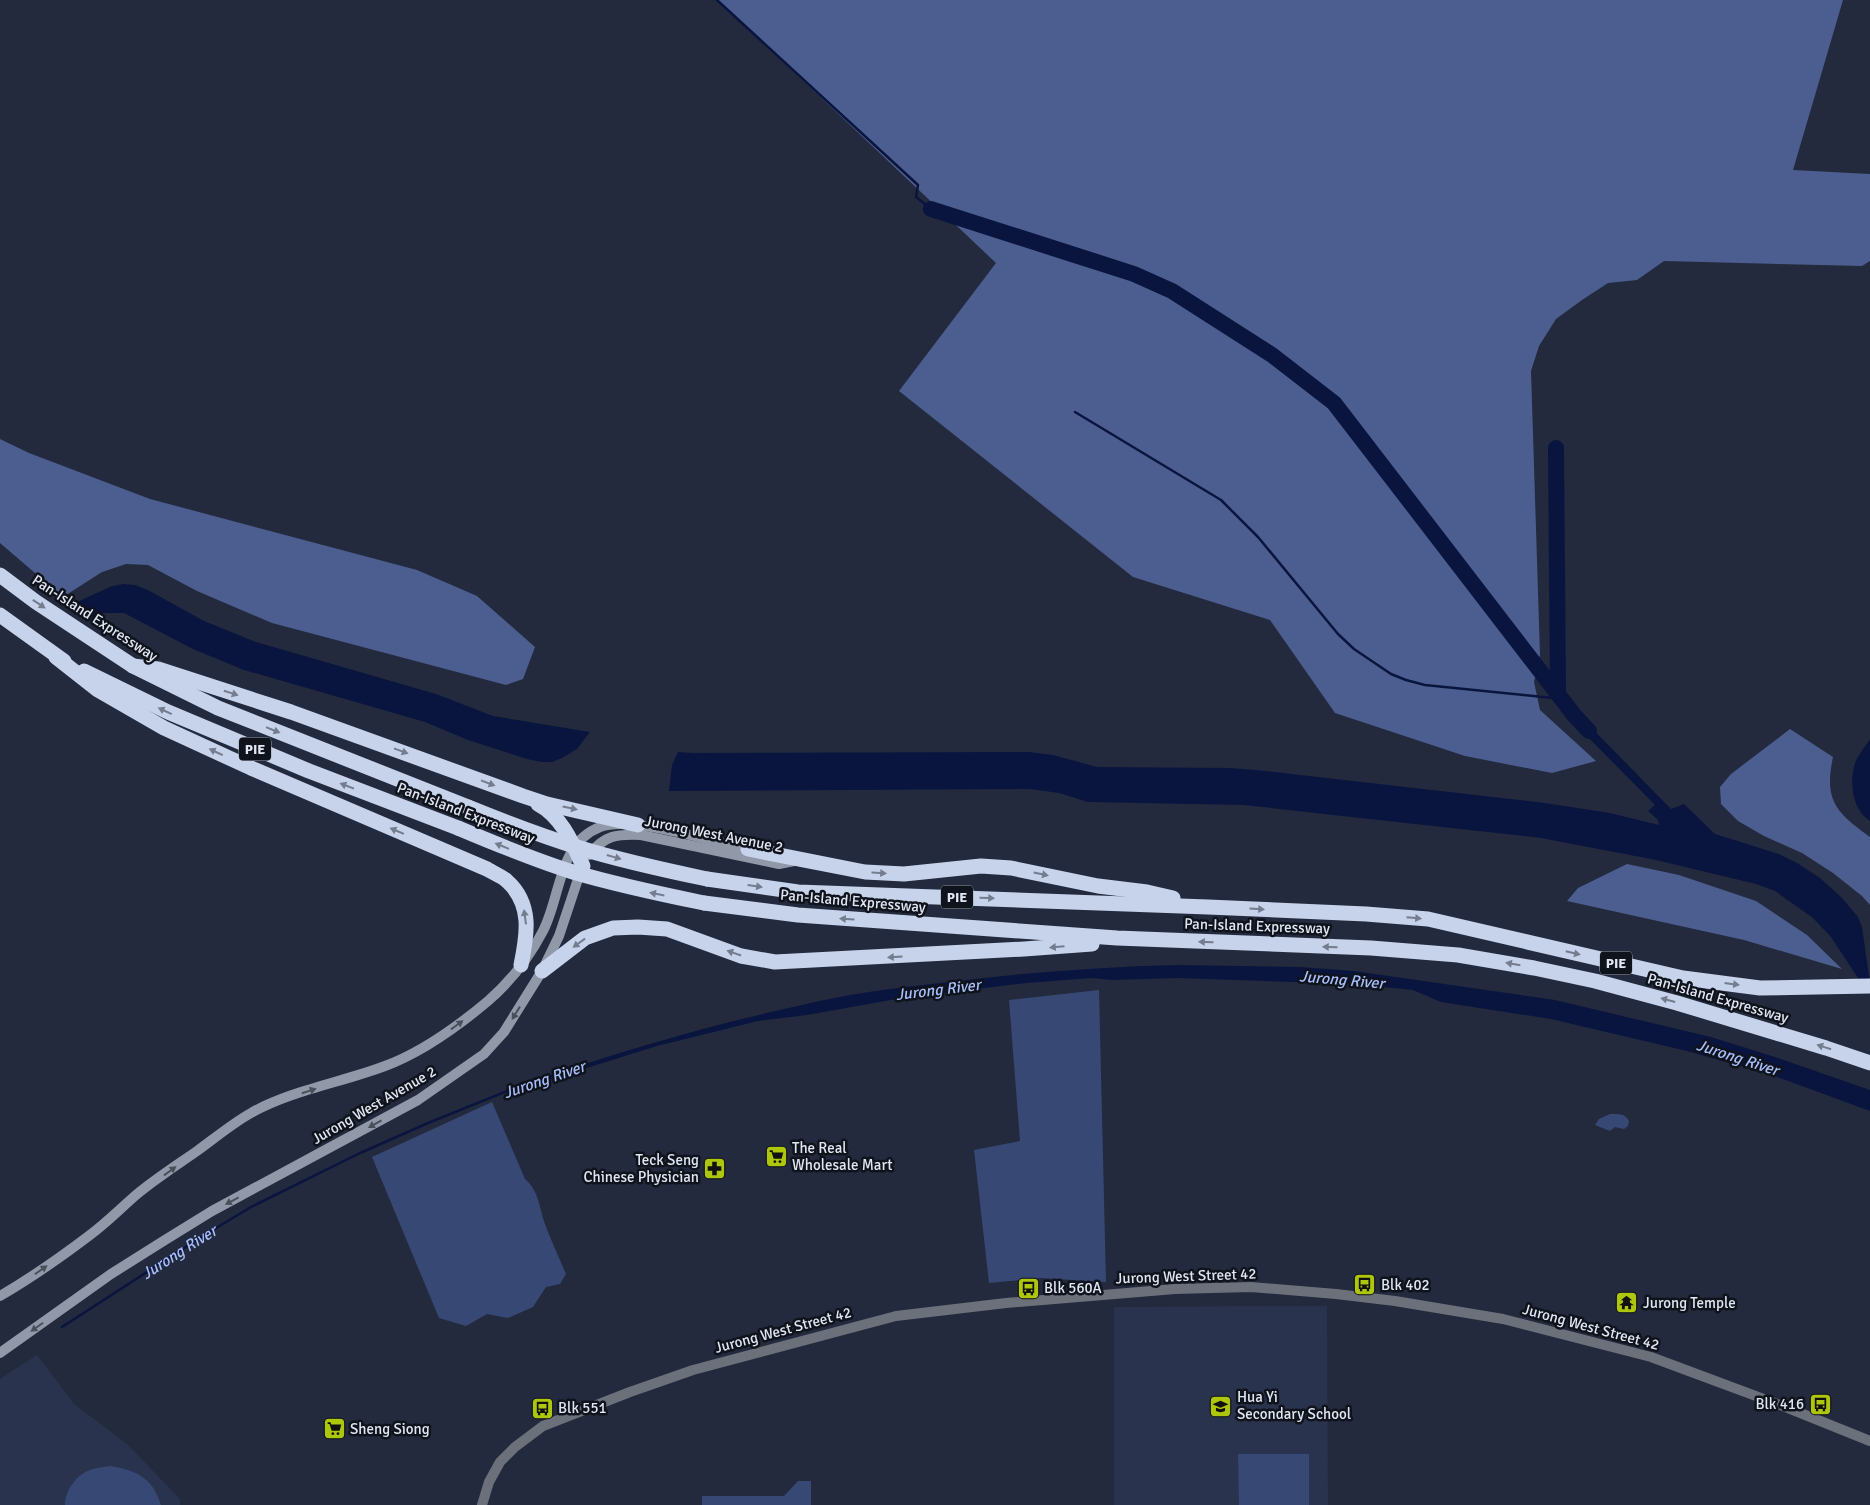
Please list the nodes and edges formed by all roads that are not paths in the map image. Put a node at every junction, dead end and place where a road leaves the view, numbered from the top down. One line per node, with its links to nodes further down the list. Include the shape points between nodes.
1 (0, 575): 4 (highway, Pan-Island Expressway / PIE, one-way to 4)
2 (0, 615): 3 (highway, Pan-Island Expressway / PIE)
3 (56, 657): 12 (highway, Pan-Island Expressway / PIE, one-way to 3, bridge, via 798,915 704,903 638,890 516,852 309,771 168,712); 13 (highway, one-way to 3, via 526,917 518,893 506,880 164,728 98,690)
4 (133, 666): 5 (highway, one-way to 5, via 158,670 291,712); 11 (highway, Pan-Island Expressway / PIE, one-way to 11, bridge, via 218,708 532,832 646,866 707,879 798,892)
5 (523, 796): 6 (highway, one-way to 6); 7 (highway, via 551,813)
6 (638, 825): 7 (main road, Jurong West Avenue 2, via 600,827); 8 (main road, Jurong West Avenue 2)
7 (574, 847): 10 (highway); 13 (main road, Jurong West Avenue 2, via 562,873 554,908 545,929)
8 (748, 849): 9 (highway)
9 (797, 859): 10 (main road, Jurong West Avenue 2, via 779,864 628,834 615,835 596,845); 11 (highway, one-way to 11, via 865,872 904,874 981,866 1011,868 1098,886 1147,892)
10 (582, 866): 14 (main road, Jurong West Avenue 2, via 560,936)
11 (1208, 907): 15 (highway, Pan-Island Expressway / PIE, one-way to 15, via 1428,919 1683,978 1760,988)
12 (1140, 940): 14 (highway, one-way to 14, via 775,962 741,956 667,929 613,928 585,938); 16 (highway, Pan-Island Expressway / PIE, one-way to 12, via 1595,981 1458,955 1371,948)
13 (521, 965): 17 (main road, Jurong West Avenue 2, one-way to 13, via 91,1234 138,1194 251,1113 279,1100 386,1066 422,1048 491,999)
14 (542, 971): 18 (main road, Jurong West Avenue 2, one-way to 18, via 504,1032 484,1054 459,1072 418,1100 212,1211 111,1274)
15 (1870, 986)
16 (1870, 1063)
17 (0, 1296)
18 (0, 1353)
19 (1870, 1441): 20 (street, Jurong West Street 42, via 1651,1358 1504,1319 1336,1294 1251,1287 1175,1288 896,1316 693,1370 543,1426 514,1447 500,1462)
20 (482, 1505)

